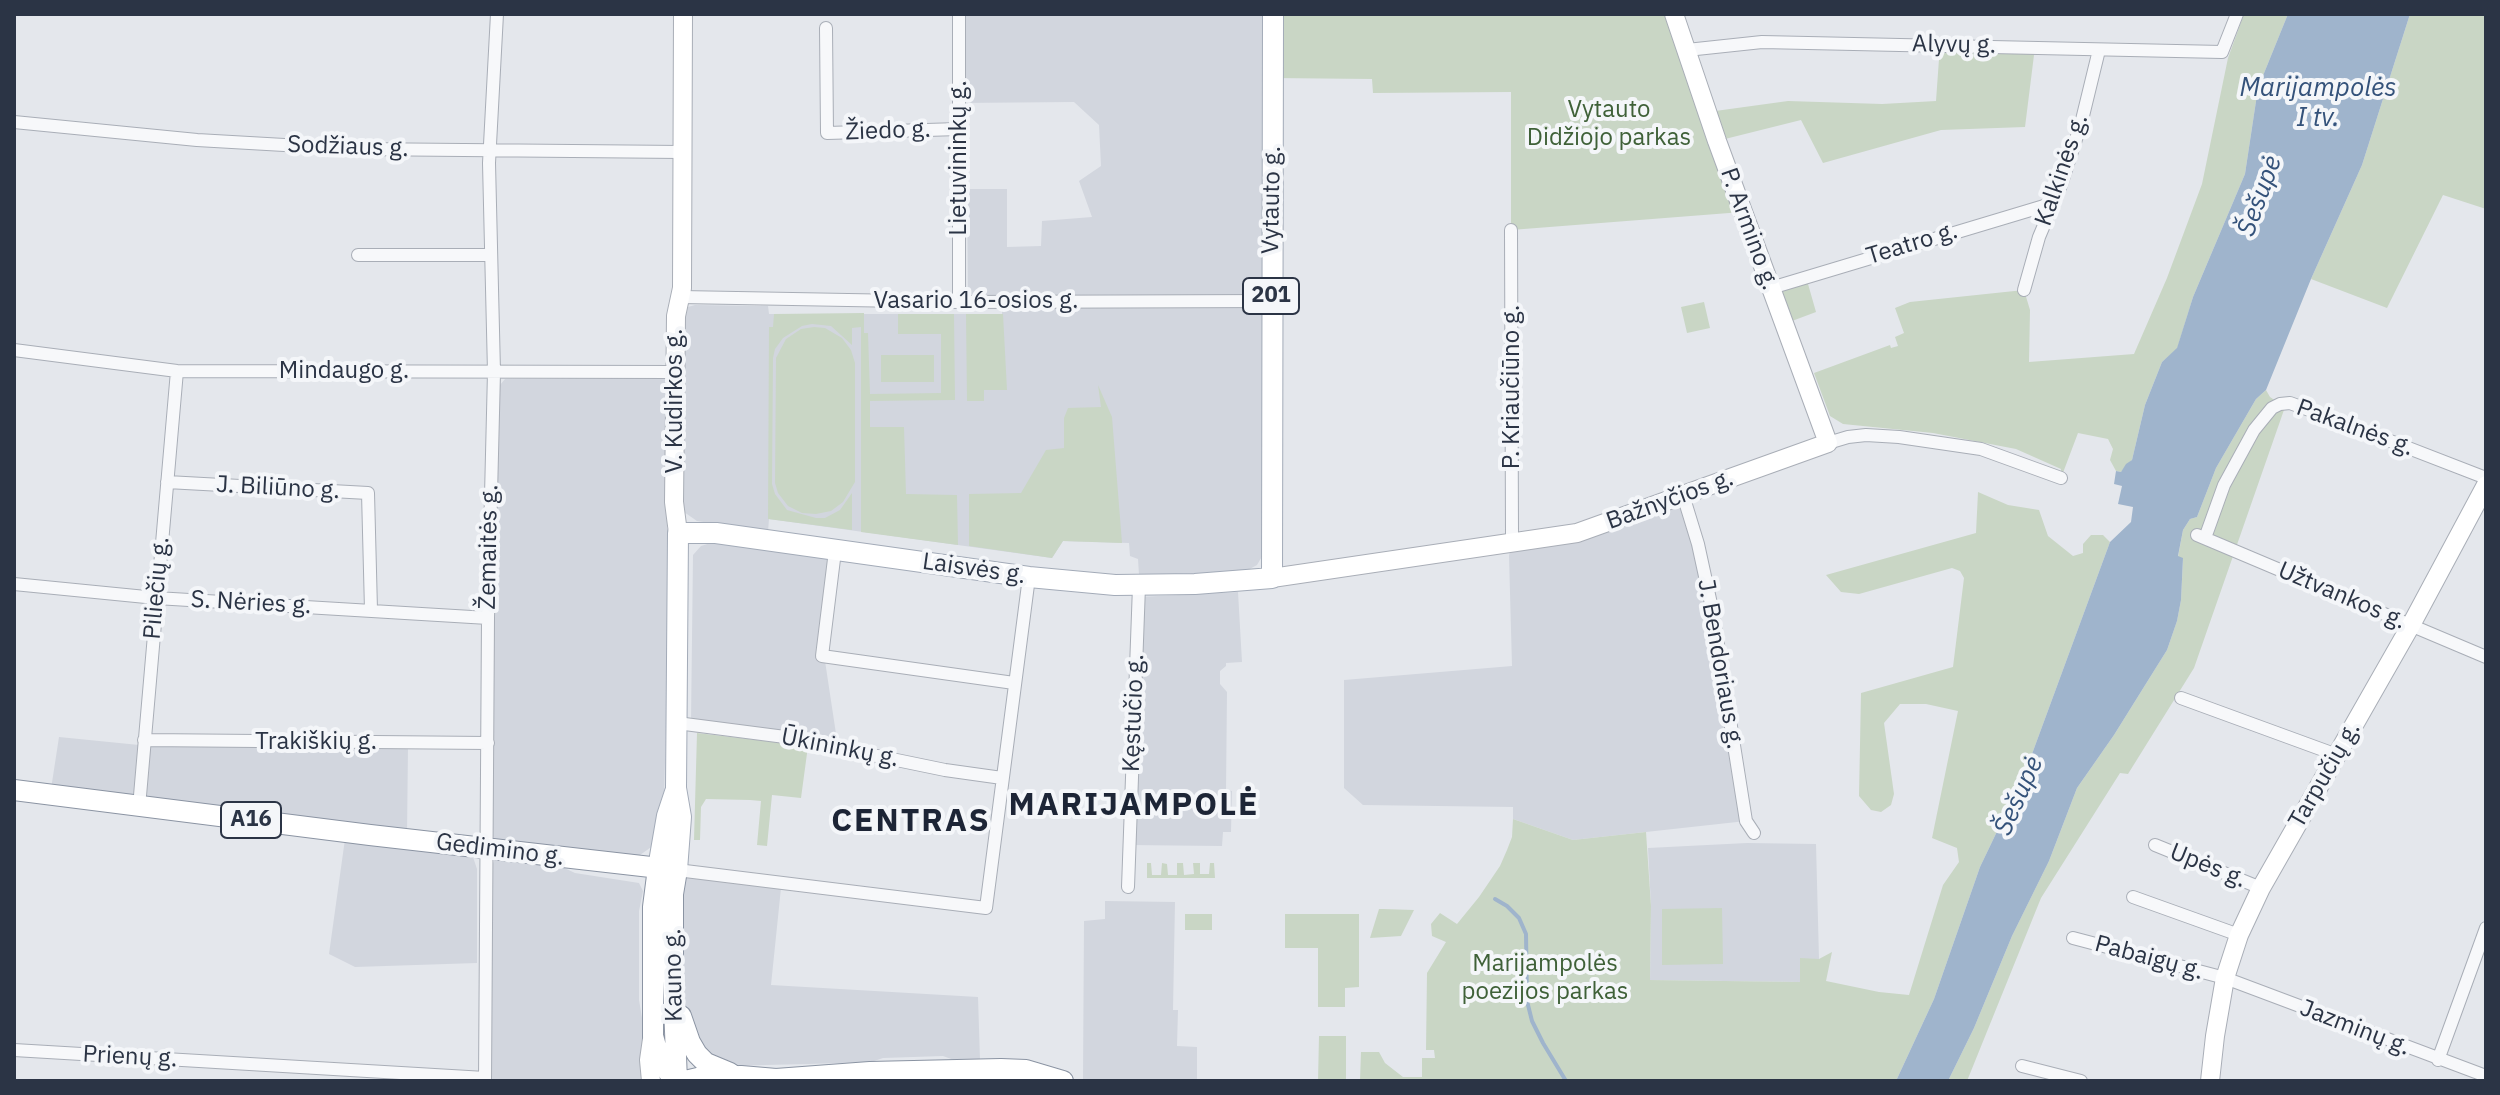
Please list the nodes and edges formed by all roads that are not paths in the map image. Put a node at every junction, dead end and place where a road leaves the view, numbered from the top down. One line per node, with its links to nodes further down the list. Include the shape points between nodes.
1 (497, 14): 12 (street, Žemaitės g.)
2 (683, 14): 13 (main road, V. Kudirkos g.)
3 (959, 14): 11 (street, Lietuvininkų g.)
4 (1273, 14): 21 (main road, Vytauto g. / 201)
5 (1674, 14): 8 (main road, P. Armino g.)
6 (2237, 14): 9 (street, Alyvų g., via 2222,52)
7 (826, 28): 11 (street, Žiedo g., via 827,133)
8 (1687, 50): 9 (street, Alyvų g., via 1762,42); 18 (main road, P. Armino g.)
9 (2099, 50): 14 (street, Kalkinės g.)
10 (14, 122): 12 (street, Sodžiaus g., via 354,149)
11 (959, 129): 22 (street, Lietuvininkų g.)
12 (491, 149): 13 (street, Sodžiaus g.); 17 (street, Žemaitės g.)
13 (682, 152): 20 (main road, V. Kudirkos g.)
14 (2054, 203): 18 (street, Teatro g.); 19 (street, Kalkinės g.)
15 (1511, 230): 37 (street, P. Kriaučiūno g.)
16 (358, 255): 17 (street)
17 (491, 255): 25 (street, Žemaitės g.)
18 (1771, 288): 27 (main road, P. Armino g.)
19 (2024, 290)
20 (681, 297): 22 (street, Vasario 16-osios g.); 26 (main road, V. Kudirkos g.)
21 (1271, 301): 22 (street, Vasario 16-osios g.); 40 (main road, Vytauto g. / 201)
22 (959, 302)
23 (14, 350): 24 (street, Mindaugo g.)
24 (177, 371): 25 (street, Mindaugo g.); 30 (street, Piliečių g.)
25 (494, 372): 26 (street, Mindaugo g.); 45 (street, Žemaitės g.)
26 (675, 372): 33 (main road, V. Kudirkos g.)
27 (1828, 443): 28 (street, Bažnyčios g., via 1866,435 1929,441 1992,452); 32 (main road, Bažnyčios g.)
28 (2061, 478)
29 (2486, 478): 36 (street, Pakalnės g., via 2290,403 2280,404 2254,430)
30 (167, 482): 43 (street, Piliečių g.); 44 (street, J. Biliūno g., via 368,493)
31 (2486, 485): 46 (main road, Tarpučių g.)
32 (1683, 495): 37 (main road, Bažnyčios g., via 1577,533); 57 (street, J. Bendoriaus g., via 1713,613 1746,821)
33 (675, 508): 34 (main road, V. Kudirkos g.); 35 (main road)
34 (678, 533): 35 (main road, Laisvės g.); 50 (main road, V. Kudirkos g.)
35 (711, 533): 38 (main road, Laisvės g.)
36 (2201, 536): 46 (street, Užtvankos g.)
37 (1511, 544): 40 (main road, Bažnyčios g.)
38 (835, 551): 39 (main road, Laisvės g.); 48 (street, via 822,656)
39 (1029, 577): 42 (main road, Laisvės g.); 48 (street)
40 (1272, 578): 42 (main road, Laisvės g.)
41 (14, 584): 43 (street, S. Nėries g.)
42 (1139, 586): 61 (street, Kęstučio g.)
43 (156, 598): 44 (street, S. Nėries g.); 51 (street, Piliečių g.)
44 (371, 610): 45 (street, S. Nėries g.)
45 (488, 618): 52 (street, Žemaitės g.)
46 (2411, 625): 47 (street, Užtvankos g.); 53 (main road, Tarpučių g.)
47 (2486, 657)
48 (1014, 683): 54 (street)
49 (2181, 698): 53 (street)
50 (677, 723): 54 (street, Ūkininkų g., via 785,737); 60 (main road, V. Kudirkos g.)
51 (144, 740): 52 (street, Trakiškių g.); 56 (street, Piliečių g.)
52 (488, 743): 59 (street, Žemaitės g.)
53 (2337, 755): 62 (main road, Tarpučių g.)
54 (1002, 778): 60 (street, Gedimino g., via 986,908)
55 (14, 790): 56 (main road, Gedimino g. / A16)
56 (139, 807): 59 (main road, Gedimino g. / A16)
57 (1754, 833)
58 (2155, 845): 62 (street, Upės g.)
59 (487, 849): 60 (main road, Gedimino g. / A16); 76 (street, Žemaitės g.)
60 (667, 869): 68 (main road, Kauno g., via 673,894); 69 (main road, V. Kudirkos g., via 653,907)
61 (1128, 887)
62 (2261, 888): 65 (main road, Tarpučių g.)
63 (2133, 897): 65 (street)
64 (2486, 928): 71 (street)
65 (2239, 935): 67 (main road, Tarpučių g.)
66 (2073, 938): 67 (street, Pabaigų g.)
67 (2225, 978): 71 (street, Jazminų g.); 83 (main road, Tarpučių g.)
68 (673, 981): 74 (main road, via 697,1054 715,1068); 79 (main road, Kauno g.)
69 (653, 1036): 78 (main road, V. Kudirkos g.); 79 (main road, via 660,1061)
70 (14, 1050): 76 (street, Prienų g.)
71 (2438, 1060): 75 (street, Jazminų g.)
72 (2022, 1066): 82 (street)
73 (1000, 1075): 77 (main road, via 870,1072); 81 (main road, via 1026,1070)
74 (741, 1076): 77 (main road); 80 (main road)
75 (2486, 1076)
76 (485, 1080)
77 (774, 1080)
78 (651, 1081)
79 (676, 1081)
80 (685, 1081)
81 (1063, 1081)
82 (2081, 1081)
83 (2210, 1081)

